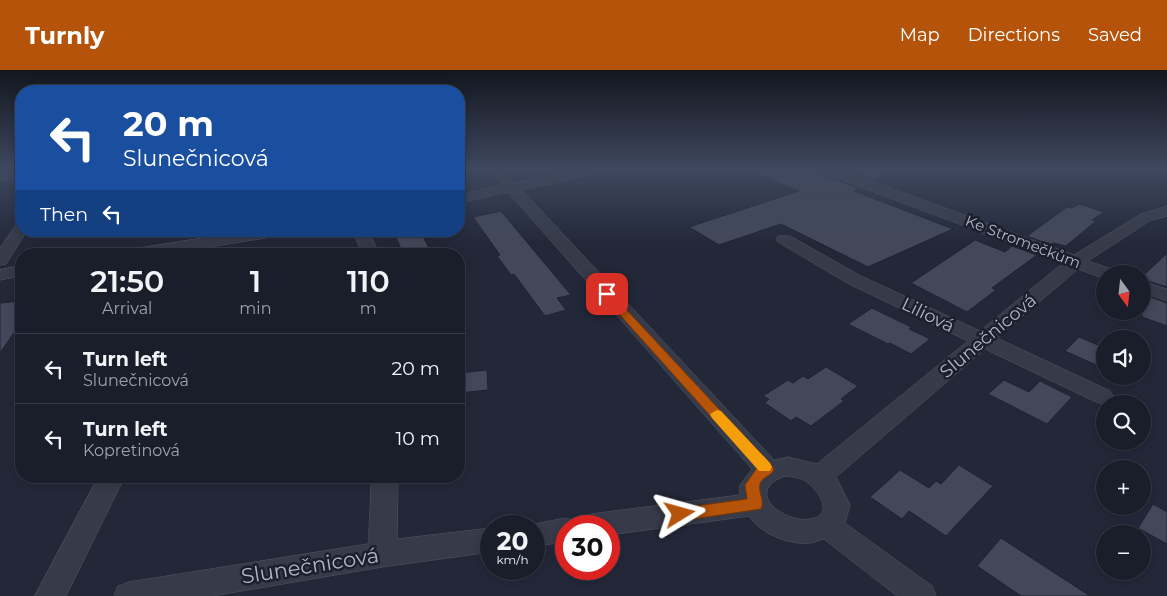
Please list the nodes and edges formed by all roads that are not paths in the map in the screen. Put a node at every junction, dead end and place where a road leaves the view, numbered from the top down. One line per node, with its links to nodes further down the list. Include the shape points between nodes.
1 (487, 194): 4 (street)
2 (515, 194): 19 (street)
3 (892, 194): 11 (street, Ke Stromečkům)
4 (465, 198)
5 (1167, 211): 11 (street, Slunečnicová, via 1146,217)
6 (16, 237): 10 (street)
7 (248, 237): 9 (street)
8 (784, 239): 17 (street, Liliová, via 853,279)
9 (196, 248)
10 (0, 260)
11 (1075, 262): 12 (street, Ke Stromečkům); 17 (street, Slunečnicová)
12 (1096, 270)
13 (15, 273): 14 (street)
14 (0, 275)
15 (1151, 289): 16 (street)
16 (1167, 295)
17 (982, 341): 18 (street, Liliová); 20 (street, Slunečnicová)
18 (1100, 395)
19 (767, 470): 20 (street, via 784,466 800,468); 23 (street, via 758,475 752,485)
20 (819, 477): 25 (street, via 836,497 838,510)
21 (108, 483): 28 (street)
22 (385, 483): 27 (street)
23 (756, 504): 24 (street); 25 (street, via 772,522 788,530 806,533)
24 (620, 522)
25 (828, 526): 30 (street)
26 (480, 541): 27 (street, Slunečnicová)
27 (382, 554): 29 (street, Slunečnicová)
28 (50, 596)
29 (129, 596)
30 (920, 596)

